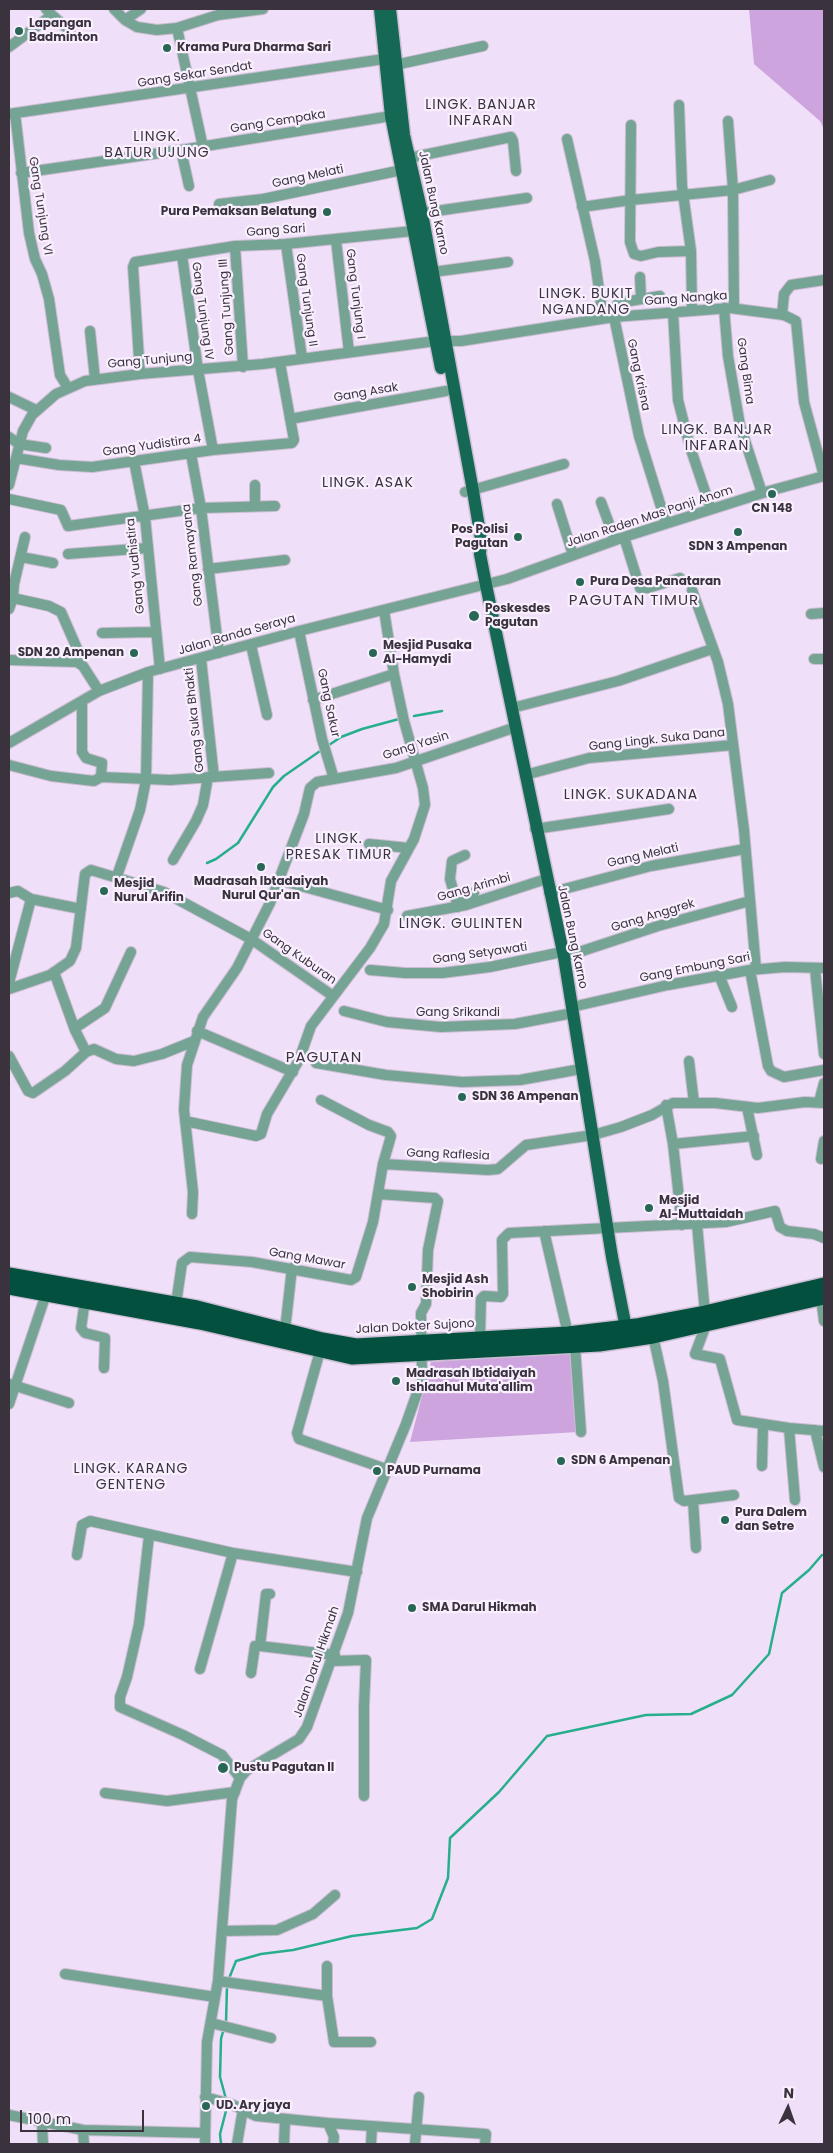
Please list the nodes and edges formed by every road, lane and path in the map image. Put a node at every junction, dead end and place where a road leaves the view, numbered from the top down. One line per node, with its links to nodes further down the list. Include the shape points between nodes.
1 (114, 9): 7 (street)
2 (141, 9): 7 (street)
3 (263, 9): 8 (street, via 218,15)
4 (380, 9): 12 (main road)
5 (390, 9): 12 (main road, Jalan Bung Karno)
6 (49, 12): 9 (street); 11 (street)
7 (125, 20): 8 (street, via 147,30)
8 (176, 28): 13 (street)
9 (70, 31)
10 (483, 46): 12 (street, Gang Sekar Sendat)
11 (9, 47)
12 (390, 62): 13 (street, Gang Sekar Sendat); 16 (main road); 22 (main road, Jalan Bung Karno)
13 (189, 87): 15 (street, Gang Sekar Sendat); 20 (street)
14 (679, 105): 29 (street)
15 (12, 114): 25 (street, Gang Tunjung VI)
16 (391, 116): 20 (street, Gang Cempaka); 23 (main road)
17 (728, 121): 28 (street, Gang Bima)
18 (631, 125): 32 (street)
19 (567, 140): 34 (street)
20 (203, 147): 21 (street, Gang Cempaka)
21 (181, 150): 25 (street, Gang Cempaka); 27 (street)
22 (410, 158): 24 (street, via 510,137); 31 (main road, Jalan Bung Karno)
23 (402, 170): 31 (main road); 33 (street, Gang Melati, via 262,199)
24 (516, 171)
25 (21, 173): 63 (street, Gang Tunjung VI, via 35,259 50,299 60,375)
26 (770, 180): 28 (street)
27 (189, 186)
28 (733, 190): 29 (street); 48 (street, Gang Bima)
29 (683, 196): 32 (street); 40 (street)
30 (527, 198): 35 (street)
31 (413, 199): 35 (main road, Jalan Bung Karno); 36 (main road)
32 (631, 200): 34 (street); 40 (street, via 630,242 634,254)
33 (219, 204)
34 (582, 207): 53 (street, via 597,271)
35 (422, 213): 43 (main road, Jalan Bung Karno)
36 (413, 231): 37 (street, Gang Sari); 55 (main road)
37 (336, 240): 38 (street, Gang Sari); 56 (street, Gang Tunjung I)
38 (286, 244): 39 (street, Gang Sari); 57 (street, Gang Tunjung II)
39 (235, 246): 41 (street, Gang Sari); 59 (street, Gang Tunjung III)
40 (691, 251): 49 (street)
41 (182, 255): 60 (street, Gang Tunjung IV); 61 (street, Gang Sari, via 141,261 134,263 132,268)
42 (508, 262): 43 (street)
43 (433, 272): 55 (main road, Jalan Bung Karno)
44 (640, 277): 47 (street)
45 (824, 280): 51 (street, via 791,285 784,294)
46 (660, 296): 47 (street)
47 (641, 298): 52 (street, via 618,303)
48 (729, 308): 49 (street, Gang Nangka); 51 (street, Gang Nangka); 80 (street, Gang Bima, via 728,356 740,425)
49 (692, 309): 50 (street, Gang Nangka)
50 (673, 312): 52 (street, Gang Nangka); 87 (street, via 678,400)
51 (782, 315): 76 (street, via 796,321 804,402)
52 (616, 317): 53 (street, Gang Nangka); 89 (street, Gang Krisna, via 639,436)
53 (603, 318): 55 (street, Gang Nangka)
54 (90, 331): 62 (street)
55 (441, 342): 56 (street, Gang Nangka); 64 (main road, Jalan Bung Karno); 79 (main road, Jalan Bung Karno)
56 (350, 352): 57 (street, Gang Tunjung)
57 (302, 358): 58 (street, Gang Tunjung)
58 (280, 363): 59 (street, Gang Tunjung); 67 (street)
59 (243, 366): 60 (street, Gang Tunjung)
60 (198, 370): 61 (street, Gang Tunjung); 71 (street, Gang Tunjung IV)
61 (140, 374): 62 (street, Gang Tunjung)
62 (95, 379): 63 (street, Gang Tunjung)
63 (68, 388): 66 (street, Gang Tunjung)
64 (446, 391): 67 (street, Gang Asak); 79 (main road, Jalan Bung Karno)
65 (9, 397): 66 (street)
66 (36, 410): 69 (street, Gang Tunjung)
67 (290, 419): 71 (street, Gang Yudistira 4, via 292,443)
68 (9, 437): 69 (street)
69 (20, 444): 70 (street); 73 (street, Gang Tunjung)
70 (46, 448)
71 (213, 450): 72 (street, Gang Yudistira 4)
72 (191, 454): 74 (street, Gang Yudistira 4); 86 (street, Gang Ramayana)
73 (16, 458): 74 (street, Gang Yudistira 4, via 78,467); 77 (street, Gang Tunjung)
74 (134, 461): 88 (street, Gang Yudhistira)
75 (564, 464): 79 (street)
76 (824, 476): 80 (street, Jalan Raden Mas Panji Anom)
77 (10, 478)
78 (255, 485): 84 (street)
79 (469, 491): 100 (main road, Jalan Bung Karno, via 481,539 480,554)
80 (762, 493): 87 (street, Jalan Raden Mas Panji Anom)
81 (9, 499): 88 (street, via 61,510 66,524 70,526)
82 (601, 502): 91 (street)
83 (557, 504): 94 (street)
84 (255, 505): 85 (street); 86 (street)
85 (275, 506)
86 (201, 508): 88 (street); 98 (street, Gang Ramayana)
87 (711, 509): 89 (street, Jalan Raden Mas Panji Anom)
88 (145, 517): 92 (street, Gang Yudhistira)
89 (666, 524): 91 (street, Jalan Raden Mas Panji Anom)
90 (25, 537): 95 (street)
91 (620, 539): 94 (street, Jalan Raden Mas Panji Anom); 99 (street, via 640,588)
92 (148, 548): 93 (street); 108 (street, Gang Yudhistira)
93 (68, 554)
94 (573, 555): 100 (street, Jalan Raden Mas Panji Anom)
95 (21, 557): 97 (street); 102 (street)
96 (285, 560): 98 (street)
97 (53, 563)
98 (208, 569): 112 (street, Gang Ramayana)
99 (680, 578)
100 (486, 585): 104 (street, Jalan Banda Seraya); 122 (main road, Jalan Bung Karno)
101 (692, 590): 111 (street)
102 (14, 598): 103 (street); 115 (street, via 61,612 79,653)
103 (9, 609)
104 (384, 610): 107 (street, Jalan Banda Seraya); 118 (street)
105 (824, 613): 106 (street)
106 (811, 614)
107 (300, 631): 110 (street, Jalan Banda Seraya); 120 (street, Gang Sakur)
108 (155, 632): 109 (street); 116 (street, Gang Yudhistira)
109 (102, 633)
110 (251, 645): 112 (street, Jalan Banda Seraya); 123 (street)
111 (712, 649): 122 (street, via 618,680); 126 (street, via 724,684)
112 (219, 653): 114 (street, Jalan Banda Seraya)
113 (9, 660): 115 (street)
114 (201, 660): 116 (street, Jalan Banda Seraya); 132 (street, Gang Suka Bhakti)
115 (77, 662): 119 (street, via 84,666)
116 (160, 669): 117 (street, Jalan Banda Seraya)
117 (148, 672): 119 (street, Jalan Banda Seraya); 133 (street)
118 (394, 674): 120 (street); 127 (street)
119 (99, 691): 121 (street, Jalan Banda Seraya)
120 (313, 700): 134 (street, Gang Sakur)
121 (82, 701): 125 (street, Jalan Banda Seraya); 131 (street, via 82,752 86,758 102,763)
122 (512, 708): 124 (main road, Jalan Bung Karno)
123 (267, 716)
124 (516, 727): 127 (street, Gang Yasin); 130 (main road, Jalan Bung Karno)
125 (9, 743)
126 (733, 745): 130 (street, Gang Lingk. Suka Dana, via 589,758); 139 (street)
127 (415, 762): 134 (street, Gang Yasin); 138 (street, via 425,804)
128 (9, 765): 131 (street, via 81,780 96,781)
129 (270, 773): 132 (street)
130 (525, 775): 136 (main road, Jalan Bung Karno)
131 (102, 777): 133 (street)
132 (211, 777): 133 (street); 141 (street, Gang Suka Bhakti, via 196,821)
133 (146, 780): 142 (street, via 140,810)
134 (334, 780): 144 (street, Gang Yasin, via 322,781 310,788 304,814)
135 (669, 809): 136 (street)
136 (535, 829): 143 (main road, Jalan Bung Karno)
137 (369, 844): 138 (street)
138 (409, 848): 152 (street, via 391,881)
139 (744, 849): 147 (street, Gang Melati, via 651,866); 149 (street)
140 (465, 855): 150 (street, via 452,861 450,879)
141 (173, 860)
142 (117, 876): 151 (street, Gang Kuburan, via 91,870 86,874); 154 (street, Gang Kuburan, via 164,892)
143 (546, 879): 147 (main road, Jalan Bung Karno); 150 (street, Gang Arimbi)
144 (279, 880): 152 (street); 154 (street)
145 (9, 893): 148 (street, via 18,891)
146 (474, 893): 150 (street)
147 (549, 893): 156 (main road, Jalan Bung Karno)
148 (31, 900): 151 (street); 162 (street)
149 (750, 902): 156 (street, Gang Anggrek); 157 (street)
150 (457, 903): 153 (street, Gang Arimbi)
151 (81, 909): 160 (street, via 70,961)
152 (388, 910): 164 (street, via 376,940)
153 (407, 916)
154 (251, 939): 164 (street, Gang Kuburan); 169 (street, via 237,968 206,1011)
155 (131, 952): 168 (street, via 105,1008)
156 (563, 954): 159 (street, Gang Setyawati, via 442,973); 167 (main road, Jalan Bung Karno)
157 (753, 969): 158 (street, Gang Embung Sari); 161 (street, Gang Embung Sari); 176 (street, via 771,1071 784,1077)
158 (820, 969): 171 (street)
159 (370, 970)
160 (54, 972): 163 (street); 168 (street)
161 (721, 980): 165 (street); 167 (street, Gang Embung Sari)
162 (9, 983)
163 (9, 989)
164 (333, 996): 177 (street, via 311,1026)
165 (732, 1007)
166 (344, 1010): 167 (street, Gang Srikandi, via 387,1022 441,1027 515,1024)
167 (572, 1010): 175 (main road, Jalan Bung Karno)
168 (75, 1028): 170 (street)
169 (195, 1036): 170 (street, via 162,1054 134,1061 116,1059 100,1050); 177 (street); 184 (street, via 184,1090)
170 (86, 1052): 172 (street, via 66,1071 33,1093 28,1091)
171 (824, 1054)
172 (9, 1056)
173 (689, 1061): 180 (street)
174 (316, 1063): 175 (street, via 395,1076 462,1082 520,1080)
175 (581, 1069): 185 (main road, Jalan Bung Karno)
176 (824, 1070)
177 (293, 1072): 184 (street, via 267,1114 259,1135)
178 (824, 1083): 181 (street)
179 (321, 1100): 191 (street, Gang Mawar, via 388,1132 392,1137)
180 (694, 1103): 182 (street); 183 (street)
181 (822, 1103): 183 (street)
182 (666, 1105): 185 (street, Gang Raflesia, via 642,1120); 188 (street)
183 (747, 1107): 186 (street)
184 (185, 1121): 193 (street, via 193,1192)
185 (593, 1135): 191 (street, Gang Raflesia, via 529,1144 498,1169); 196 (main road, Jalan Bung Karno)
186 (754, 1136): 188 (street); 189 (street)
187 (824, 1141): 190 (street)
188 (673, 1144): 195 (street)
189 (756, 1155)
190 (821, 1159)
191 (383, 1164): 192 (street, Gang Mawar)
192 (378, 1194): 199 (street, Gang Mawar, via 373,1222 355,1278 351,1280); 214 (street, Jalan Darul Hikmah, via 437,1199 428,1250)
193 (192, 1214)
194 (697, 1224): 195 (street); 198 (street, via 736,1221 775,1211 780,1227 787,1231); 207 (street)
195 (682, 1225): 196 (street)
196 (608, 1229): 197 (street); 210 (main road, Jalan Bung Karno)
197 (544, 1231): 212 (street, via 509,1233 502,1240 504,1293 501,1297 484,1296 481,1299); 213 (street)
198 (824, 1238)
199 (292, 1268): 206 (street, Gang Mawar, via 188,1257 182,1263); 209 (street)
200 (9, 1275): 204 (highway, Jalan Dokter Sujono)
201 (9, 1287): 203 (highway)
202 (823, 1293): 207 (highway, Jalan Dokter Sujono); 208 (street)
203 (46, 1294): 205 (highway); 217 (street)
204 (102, 1297): 205 (highway); 206 (highway, Jalan Dokter Sujono); 215 (highway)
205 (85, 1300): 216 (street, via 81,1328 105,1338)
206 (176, 1304): 209 (highway, Jalan Dokter Sujono)
207 (705, 1319): 210 (highway, Jalan Dokter Sujono); 211 (highway); 220 (street, via 695,1354 720,1359 737,1420)
208 (824, 1321)
209 (284, 1330): 214 (highway, Jalan Dokter Sujono, via 356,1346)
210 (626, 1333): 211 (highway); 213 (highway, Jalan Dokter Sujono)
211 (653, 1336): 228 (street, via 663,1381 679,1498)
212 (480, 1338): 213 (highway, Jalan Dokter Sujono); 214 (highway, Jalan Dokter Sujono)
213 (572, 1340): 214 (highway); 223 (street)
214 (421, 1349): 215 (highway, via 352,1357); 226 (street, Jalan Darul Hikmah, via 422,1379)
215 (320, 1351): 226 (street, via 298,1439)
216 (104, 1368)
217 (12, 1385): 218 (street); 219 (street)
218 (69, 1403)
219 (9, 1404)
220 (763, 1425): 221 (street); 224 (street)
221 (789, 1428): 222 (street); 229 (street)
222 (820, 1431): 225 (street)
223 (581, 1432)
224 (762, 1466)
225 (824, 1467)
226 (386, 1469): 234 (street, Jalan Darul Hikmah, via 367,1518)
227 (734, 1495): 228 (street)
228 (693, 1500): 231 (street)
229 (795, 1500)
230 (149, 1536): 232 (street); 233 (street, via 87,1522 82,1525); 240 (street, via 139,1624 120,1707 222,1755)
231 (696, 1548)
232 (233, 1553): 234 (street); 238 (street)
233 (76, 1554)
234 (357, 1572): 237 (street, Jalan Darul Hikmah)
235 (270, 1594): 236 (street, via 266,1594)
236 (260, 1646): 237 (street); 239 (street, via 255,1646)
237 (334, 1658): 240 (street, Jalan Darul Hikmah, via 303,1734 257,1762); 243 (street, via 366,1660)
238 (200, 1669)
239 (251, 1673)
240 (240, 1778): 241 (street, Jalan Darul Hikmah)
241 (234, 1792): 242 (street, via 167,1802); 245 (street, Jalan Darul Hikmah, via 226,1850)
242 (105, 1793)
243 (364, 1796)
244 (335, 1895): 245 (street, via 313,1914 277,1930)
245 (222, 1931): 248 (street, Jalan Darul Hikmah)
246 (327, 1966): 249 (street)
247 (65, 1974): 250 (street)
248 (225, 1982): 249 (street); 250 (street, Jalan Darul Hikmah)
249 (327, 1996): 253 (street, via 334,2042)
250 (215, 1997): 251 (street, Jalan Darul Hikmah)
251 (219, 2025): 252 (street); 254 (street, Jalan Darul Hikmah, via 207,2042)
252 (271, 2038)
253 (371, 2042)
254 (205, 2096): 256 (street); 264 (street, Jalan Darul Hikmah)
255 (419, 2097): 263 (street)
256 (243, 2110): 258 (street, via 256,2116); 268 (street)
257 (9, 2115): 259 (street)
258 (285, 2120): 260 (street); 269 (street)
259 (42, 2122): 262 (street); 265 (street)
260 (328, 2123): 261 (street); 270 (street, via 334,2137)
261 (372, 2127): 263 (street); 271 (street)
262 (83, 2130): 264 (street); 266 (street)
263 (416, 2130): 272 (street); 273 (street, via 486,2134)
264 (205, 2133): 267 (street, Jalan Darul Hikmah)
265 (43, 2144)
266 (84, 2144)
267 (205, 2144)
268 (237, 2144)
269 (284, 2144)
270 (333, 2144)
271 (371, 2144)
272 (415, 2144)
273 (485, 2144)

